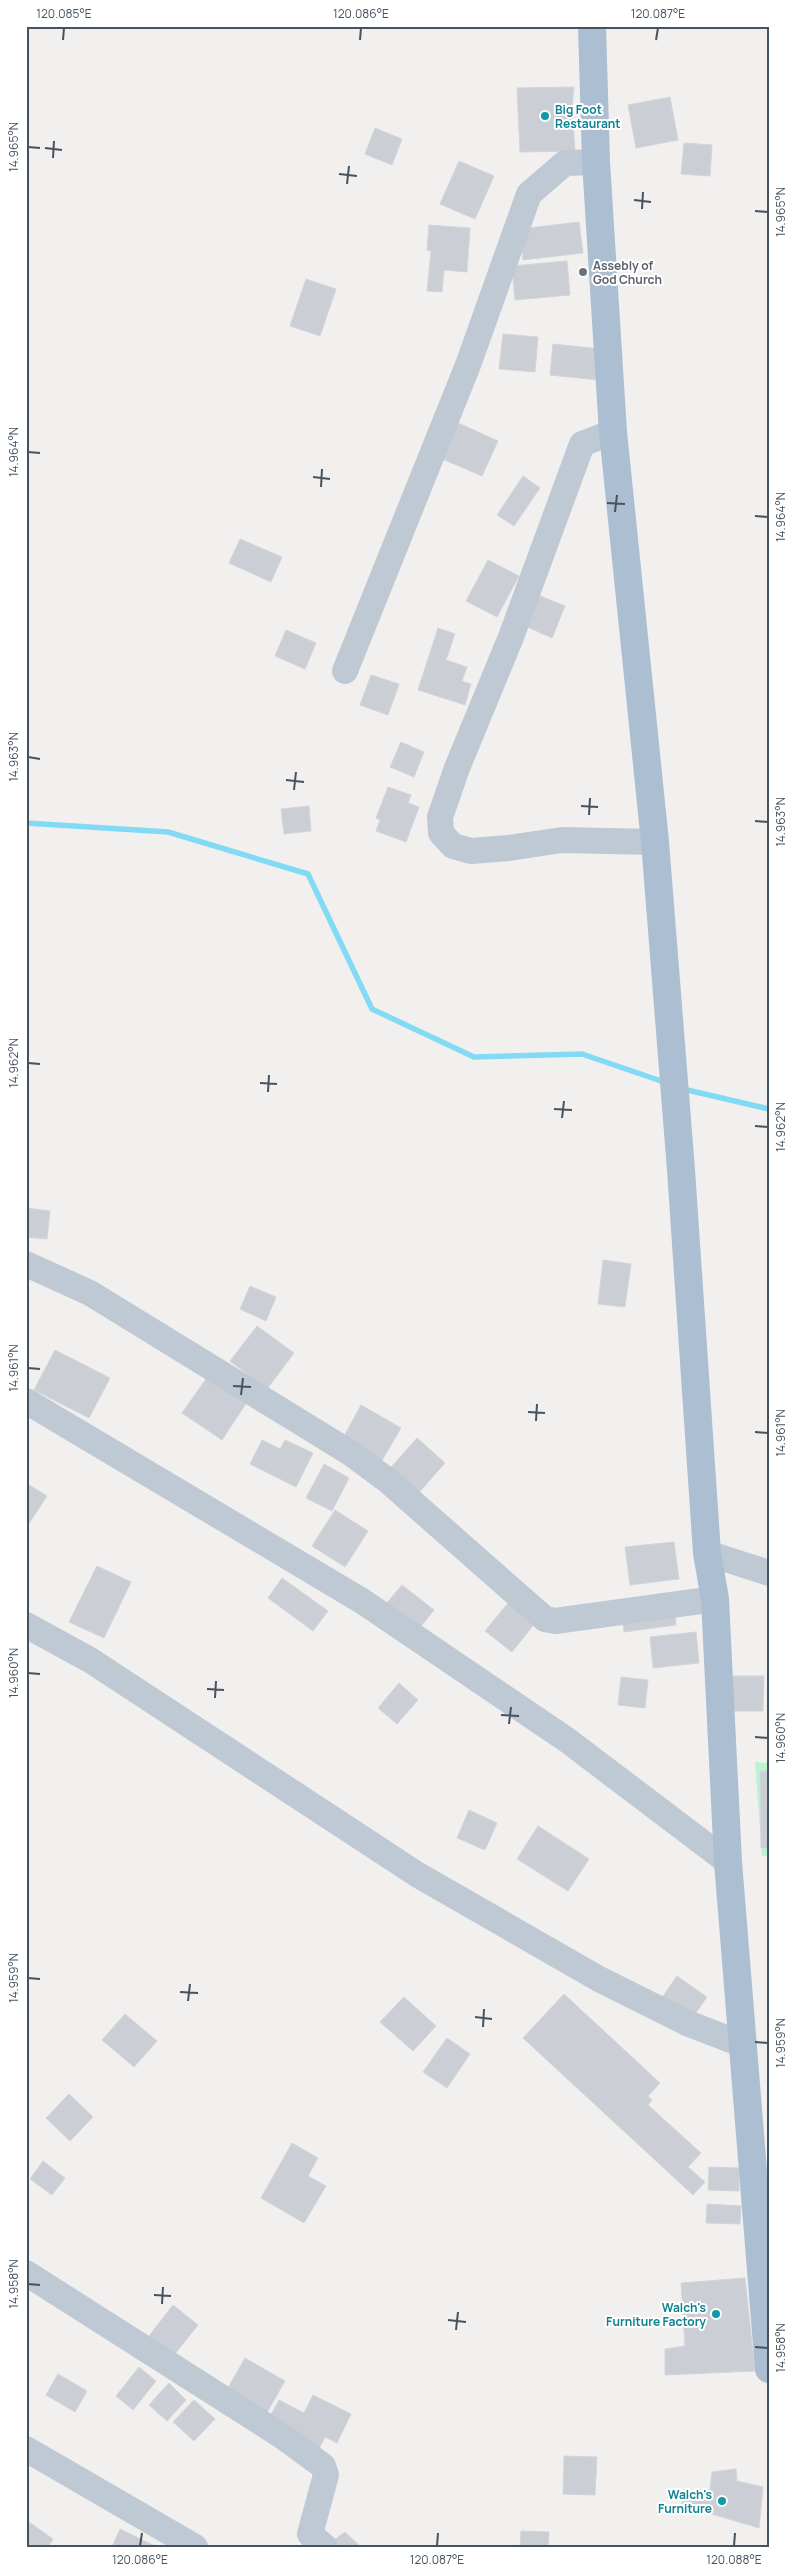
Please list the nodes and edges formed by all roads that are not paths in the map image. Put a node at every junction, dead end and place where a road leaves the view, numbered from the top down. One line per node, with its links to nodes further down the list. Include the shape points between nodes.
1 (592, 26): 2 (main road)
2 (596, 162): 3 (main road); 4 (street, via 565,163 529,194 468,365)
3 (613, 432): 5 (main road); 5 (street, via 582,444 511,637 457,768 440,817 441,833 453,846 471,850 562,840)
4 (344, 671)
5 (655, 842): 8 (main road)
6 (26, 1264): 10 (street, via 90,1293 352,1454 387,1480 545,1619 555,1621)
7 (26, 1400): 12 (street, via 362,1601 567,1740)
8 (707, 1553): 9 (street); 10 (main road)
9 (769, 1573)
10 (715, 1599): 12 (main road)
11 (26, 1625): 13 (street, via 90,1660 418,1875 599,1979 687,2024)
12 (728, 1862): 13 (main road)
13 (744, 2045): 15 (main road)
14 (26, 2272): 17 (street, via 282,2436 323,2466 326,2475)
15 (769, 2370)
16 (26, 2449): 18 (street)
17 (309, 2543)
18 (195, 2547)

